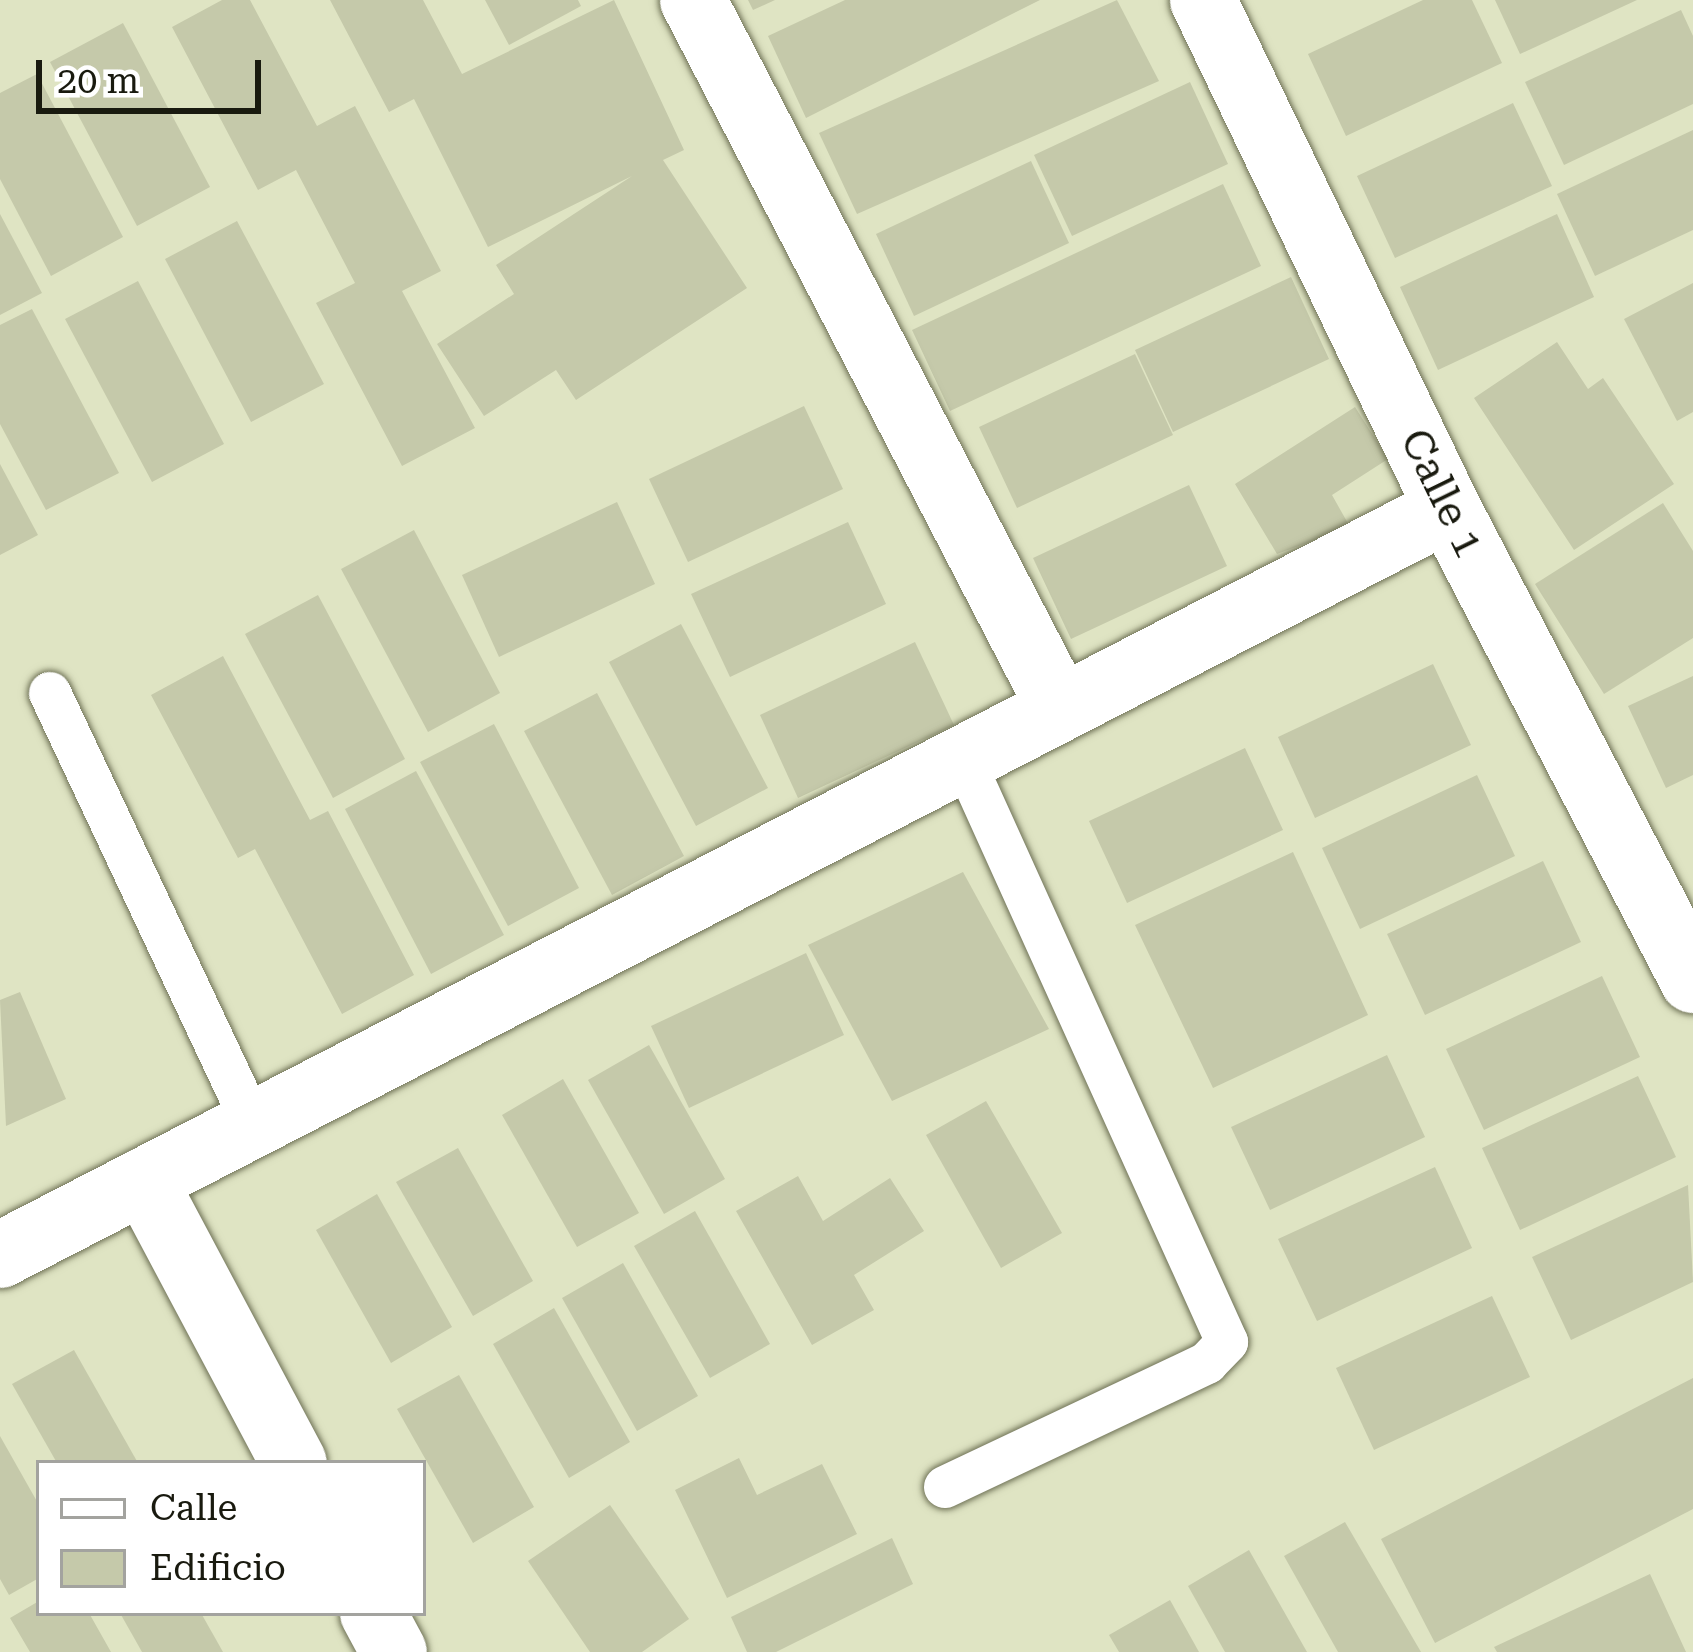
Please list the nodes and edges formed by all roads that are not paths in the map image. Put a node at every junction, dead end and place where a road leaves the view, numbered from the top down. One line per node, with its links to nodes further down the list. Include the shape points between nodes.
1 (693, 0): 5 (street)
2 (1203, 0): 3 (street, Calle 1)
3 (1448, 508): 5 (street); 7 (street, Calle 1)
4 (50, 694): 8 (lane)
5 (1060, 708): 6 (street)
6 (963, 758): 8 (street); 12 (lane, via 1227,1342 1207,1363)
7 (1693, 980)
8 (253, 1125): 9 (street)
9 (144, 1181): 10 (street); 11 (street)
10 (0, 1256)
11 (292, 1460)
12 (944, 1487)
13 (376, 1616): 14 (street)
14 (394, 1652)

